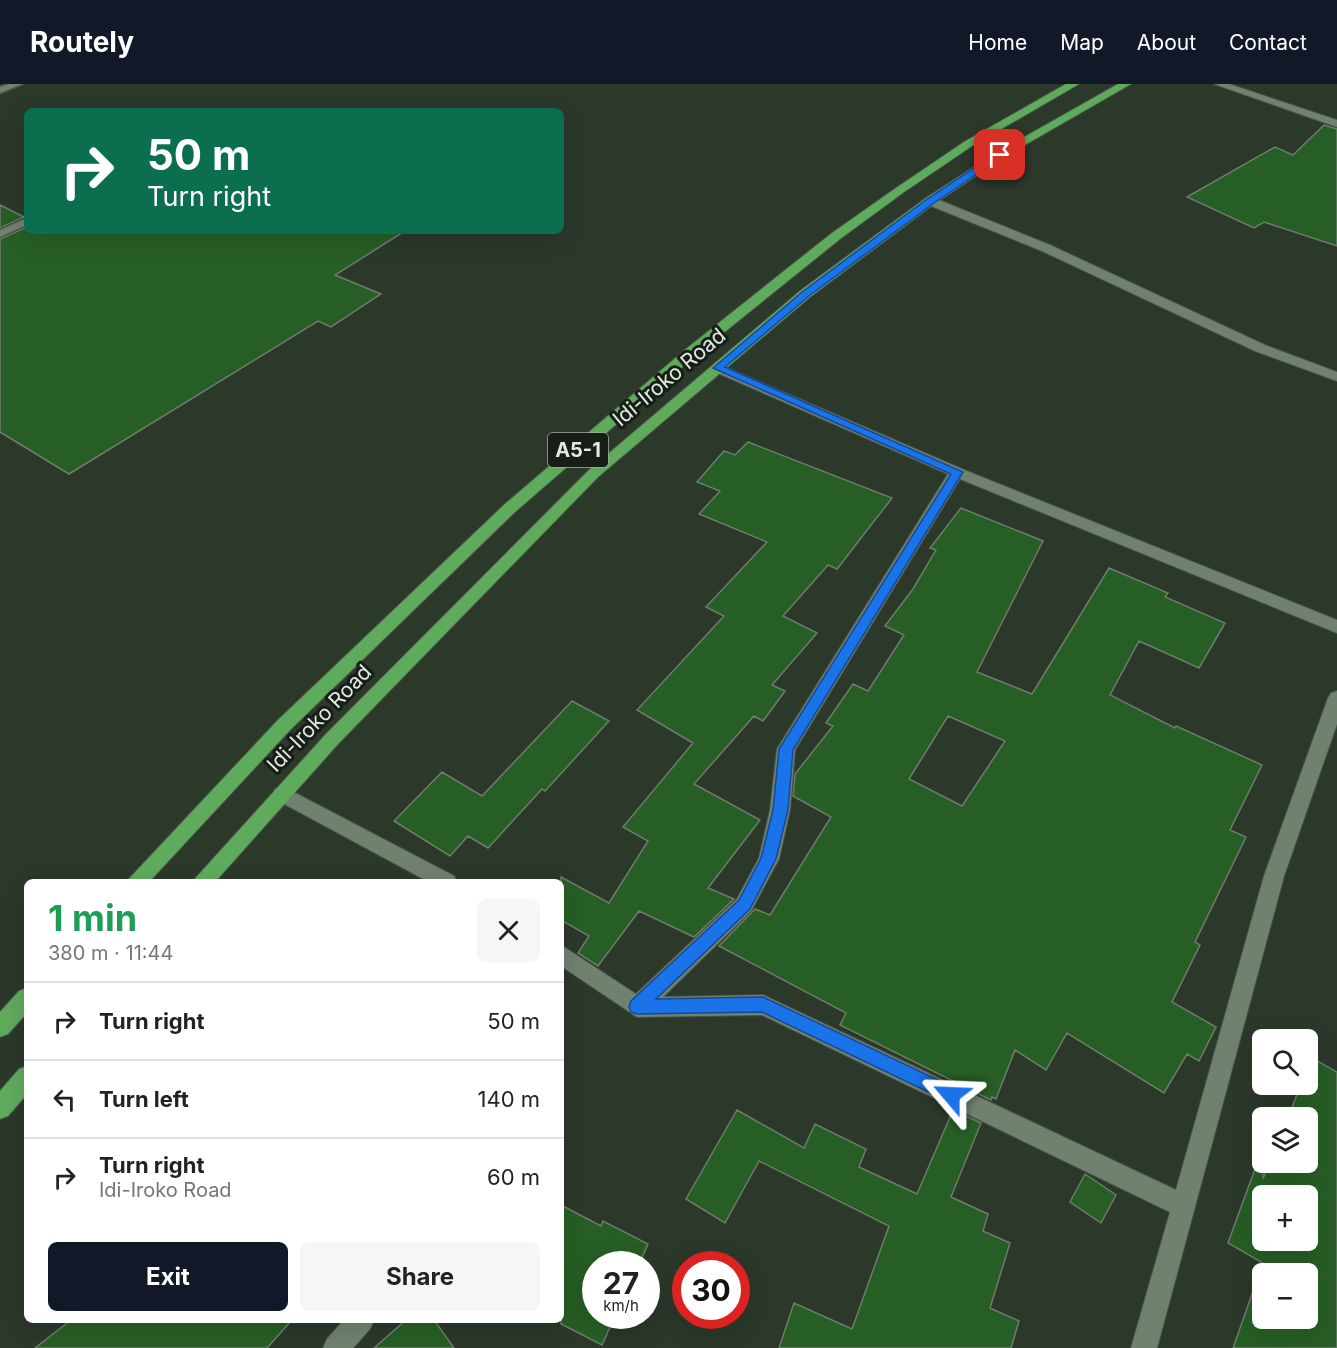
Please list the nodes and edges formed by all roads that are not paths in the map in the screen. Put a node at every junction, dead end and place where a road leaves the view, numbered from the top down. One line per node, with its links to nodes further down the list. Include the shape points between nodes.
1 (17, 84): 5 (lane)
2 (1074, 84): 16 (highway, A5-1, via 968,144 900,190 691,352 477,540 284,725)
3 (1126, 84): 7 (highway, Idi-Iroko Road / A5-1, via 1000,155)
4 (1219, 84): 6 (street)
5 (0, 90)
6 (1337, 124)
7 (930, 201): 10 (highway, Idi-Iroko Road / A5-1, via 805,294); 11 (street, via 1046,248 1260,348)
8 (24, 222): 9 (lane)
9 (0, 234)
10 (718, 368): 12 (street); 15 (highway, Idi-Iroko Road / A5-1, via 593,474)
11 (1337, 377)
12 (957, 472): 13 (street); 21 (street, via 786,749 780,810 769,859 744,905)
13 (1337, 627)
14 (1337, 698): 25 (street, via 1274,876)
15 (282, 794): 17 (highway, Idi-Iroko Road / A5-1); 18 (street)
16 (139, 879)
17 (205, 879)
18 (441, 879)
19 (564, 956): 21 (street)
20 (24, 1001): 22 (highway)
21 (637, 1007): 25 (street, via 763,1005)
22 (0, 1027)
23 (24, 1080): 24 (highway)
24 (0, 1108)
25 (1182, 1205): 28 (street)
26 (358, 1323): 27 (street)
27 (336, 1348)
28 (1144, 1348)

